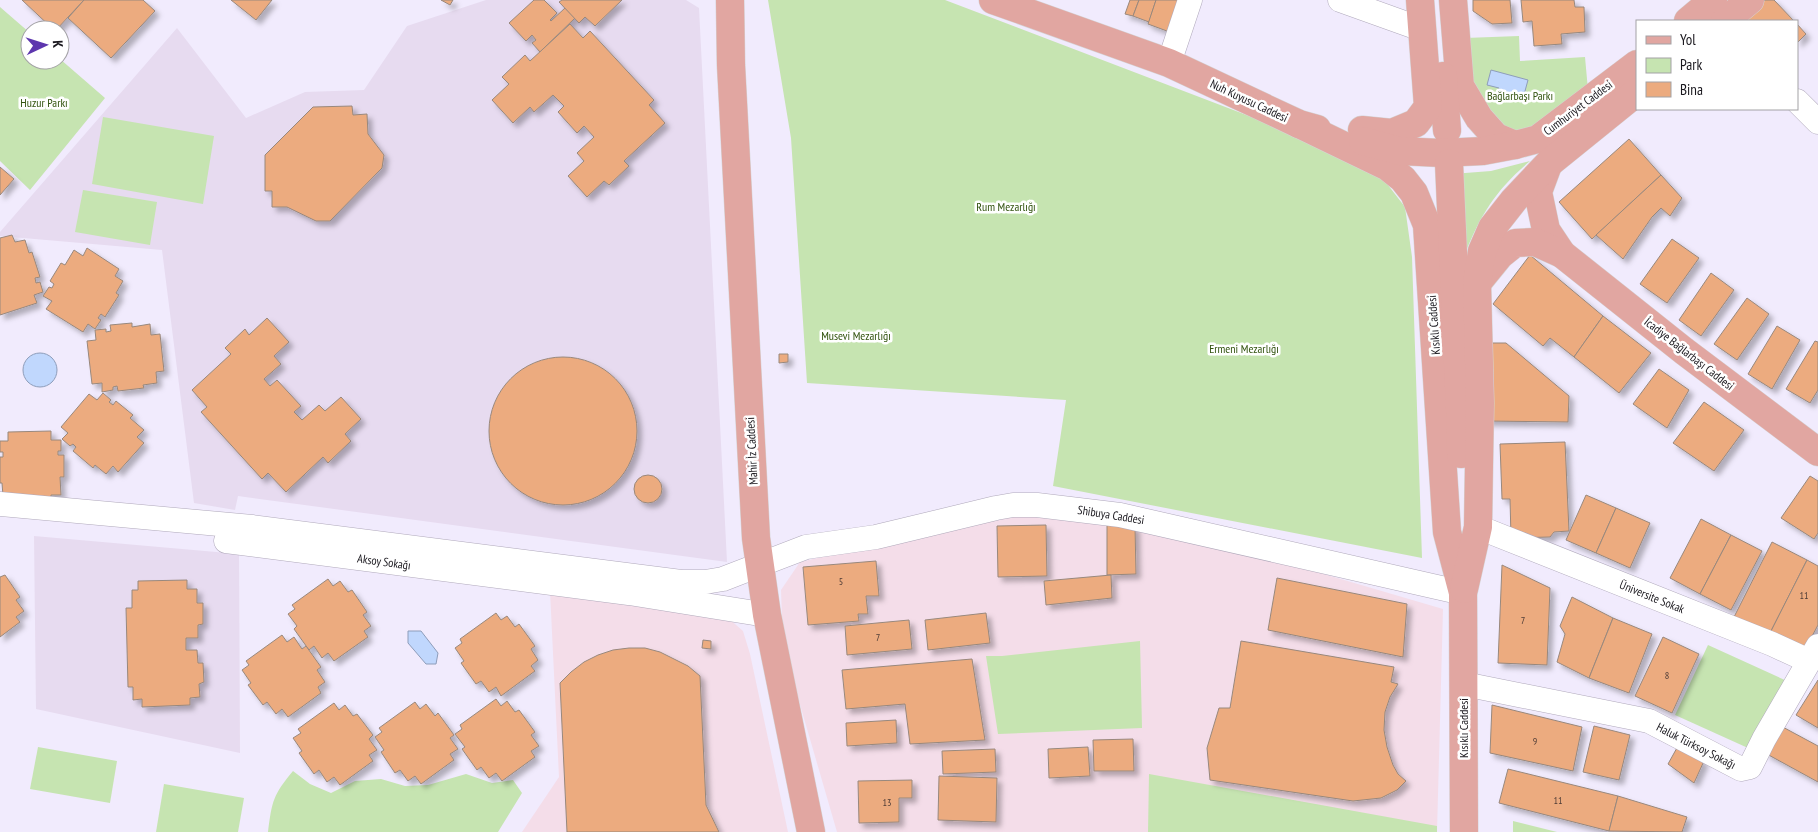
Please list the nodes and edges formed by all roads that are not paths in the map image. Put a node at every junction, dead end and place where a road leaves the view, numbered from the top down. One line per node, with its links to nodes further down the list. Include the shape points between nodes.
1 (716, 0): 15 (main road)
2 (730, 0): 15 (main road)
3 (993, 0): 14 (main road, Nuh Kuyusu Caddesi)
4 (1190, 0): 14 (street)
5 (1340, 0): 13 (street)
6 (1420, 0): 13 (main road)
7 (1438, 0): 21 (main road)
8 (1453, 0): 22 (main road, via 1460,86 1479,118 1496,137)
9 (1714, 0): 11 (main road)
10 (1750, 0): 12 (main road)
11 (1689, 20)
12 (1726, 20)
13 (1421, 29): 20 (main road, via 1428,107 1416,123 1392,133)
14 (1169, 63): 20 (main road, Nuh Kuyusu Caddesi)
15 (731, 65): 31 (main road, Mahir İz Caddesi)
16 (1636, 65): 22 (main road, Cumhuriyet Caddesi, via 1538,138)
17 (1636, 93): 24 (main road, Cumhuriyet Caddesi)
18 (1798, 102): 19 (street)
19 (1818, 122)
20 (1299, 124): 22 (main road, Nuh Kuyusu Caddesi, via 1399,151 1442,153); 32 (main road, Kısıklı Caddesi, via 1388,167 1414,193 1427,225 1447,532)
21 (1447, 130)
22 (1515, 145)
23 (1448, 163): 32 (main road, via 1460,409)
24 (1548, 164): 25 (main road, İcadiye Bağlarbaşı Caddesi, via 1538,192 1546,230); 26 (main road, Kısıklı Caddesi, via 1492,228 1482,251)
25 (1562, 254): 26 (main road, İcadiye Bağlarbaşı Caddesi, via 1535,242 1515,243 1500,255); 27 (main road, İcadiye Bağlarbaşı Caddesi, via 1684,352)
26 (1477, 283): 30 (main road, Kısıklı Caddesi, via 1480,403)
27 (1818, 452)
28 (0, 504): 31 (street, Aksoy Sokağı, via 252,527 681,582 723,579)
29 (0, 519): 33 (street, Aksoy Sokağı, via 253,544 629,593)
30 (1478, 527): 32 (main road, Kısıklı Caddesi); 34 (street, Üniversite Sokak, via 1772,644)
31 (760, 565): 32 (street, Shibuya Caddesi, via 806,547 876,537 996,508 1037,505 1120,515); 33 (main road, Mahir İz Caddesi)
32 (1463, 593): 35 (main road, Kısıklı Caddesi)
33 (767, 615): 36 (main road, Mahir İz Caddesi)
34 (1813, 654): 35 (street, Haluk Türksoy Sokağı, via 1750,767 1741,769 1649,721)
35 (1464, 684): 37 (main road, Kısıklı Caddesi)
36 (810, 830)
37 (1464, 832)

